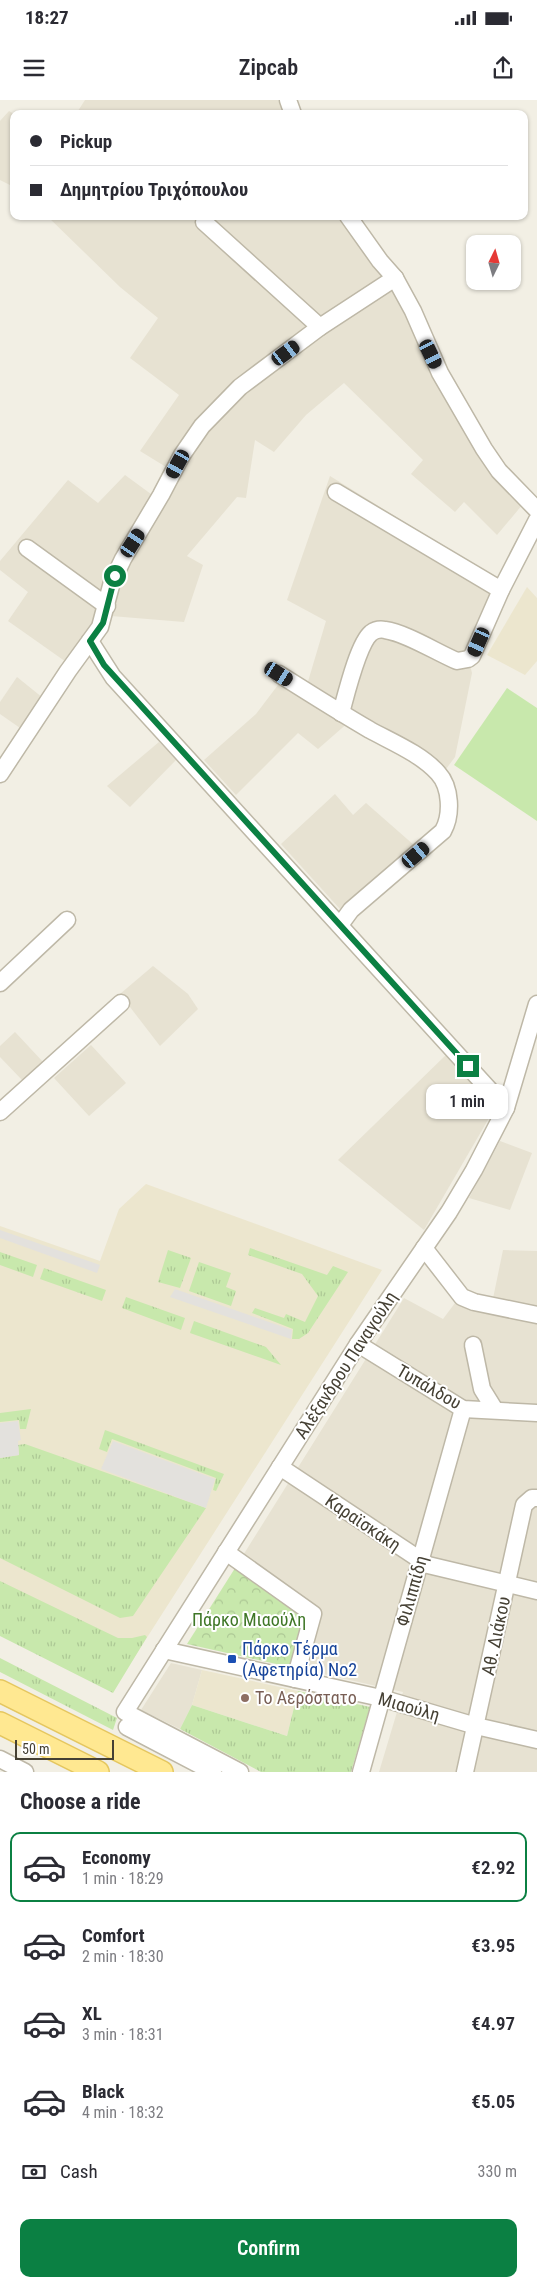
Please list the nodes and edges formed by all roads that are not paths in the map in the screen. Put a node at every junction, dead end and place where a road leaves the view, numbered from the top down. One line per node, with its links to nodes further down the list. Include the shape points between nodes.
1 (351, 220): 3 (street)
2 (204, 222): 4 (street)
3 (395, 278): 4 (street); 6 (street, via 440,372 484,449)
4 (320, 327): 10 (street, via 240,387 202,426 122,558)
5 (336, 492): 9 (street)
6 (537, 510)
7 (537, 520): 9 (street)
8 (27, 548): 10 (street)
9 (501, 590): 13 (street, via 475,651 468,659 457,661 391,631 372,632 362,648)
10 (107, 606): 11 (street, via 103,623)
11 (90, 641): 14 (street); 16 (street, via 113,677)
12 (279, 674): 13 (street)
13 (341, 713): 16 (street, via 419,758 440,774 449,802 449,816 443,831 351,910)
14 (0, 774)
15 (66, 920): 17 (street)
16 (340, 925): 20 (street)
17 (0, 983)
18 (121, 1002): 21 (street)
19 (537, 1004): 20 (street, Αλέξανδρου Παναγούλη)
20 (506, 1108): 22 (street, Αλέξανδρου Παναγούλη, via 450,1212)
21 (0, 1112)
22 (424, 1248): 23 (street, via 462,1296 474,1302); 24 (street, Αλέξανδρου Παναγούλη)
23 (537, 1314)
24 (358, 1344): 26 (street, Τυπάλδου); 29 (street, Αλέξανδρου Παναγούλη)
25 (473, 1345): 27 (street, via 482,1389)
26 (463, 1409): 27 (street, Τυπάλδου); 32 (street, Φιλιππίδη)
27 (495, 1410): 28 (street, Τυπάλδου)
28 (537, 1412)
29 (280, 1467): 31 (street, Αλέξανδρου Παναγούλη); 32 (street, Καραϊσκάκη)
30 (532, 1500): 33 (street, Αθ. Διάκου, via 524,1505)
31 (226, 1552): 35 (street, Αλέξανδρου Παναγούλη); 36 (street, via 313,1614)
32 (420, 1562): 33 (street, Καραϊσκάκη); 38 (street, Φιλιππίδη)
33 (507, 1585): 34 (street, Καραϊσκάκη); 41 (street, Αθ. Διάκου)
34 (537, 1591)
35 (164, 1650): 36 (street, Μιαούλη); 39 (street, Αλέξανδρου Παναγούλη)
36 (294, 1679): 38 (street, Μιαούλη)
37 (0, 1692): 46 (main road)
38 (381, 1698): 41 (street, Μιαούλη); 49 (street, Φιλιππίδη)
39 (126, 1720): 47 (street); 48 (street)
40 (0, 1723): 45 (main road)
41 (476, 1726): 42 (street, Μιαούλη); 50 (street, Αθ. Διάκου)
42 (537, 1740)
43 (4, 1765): 44 (street)
44 (24, 1772)
45 (98, 1772)
46 (162, 1772)
47 (213, 1772)
48 (240, 1772)
49 (361, 1772)
50 (465, 1772)

